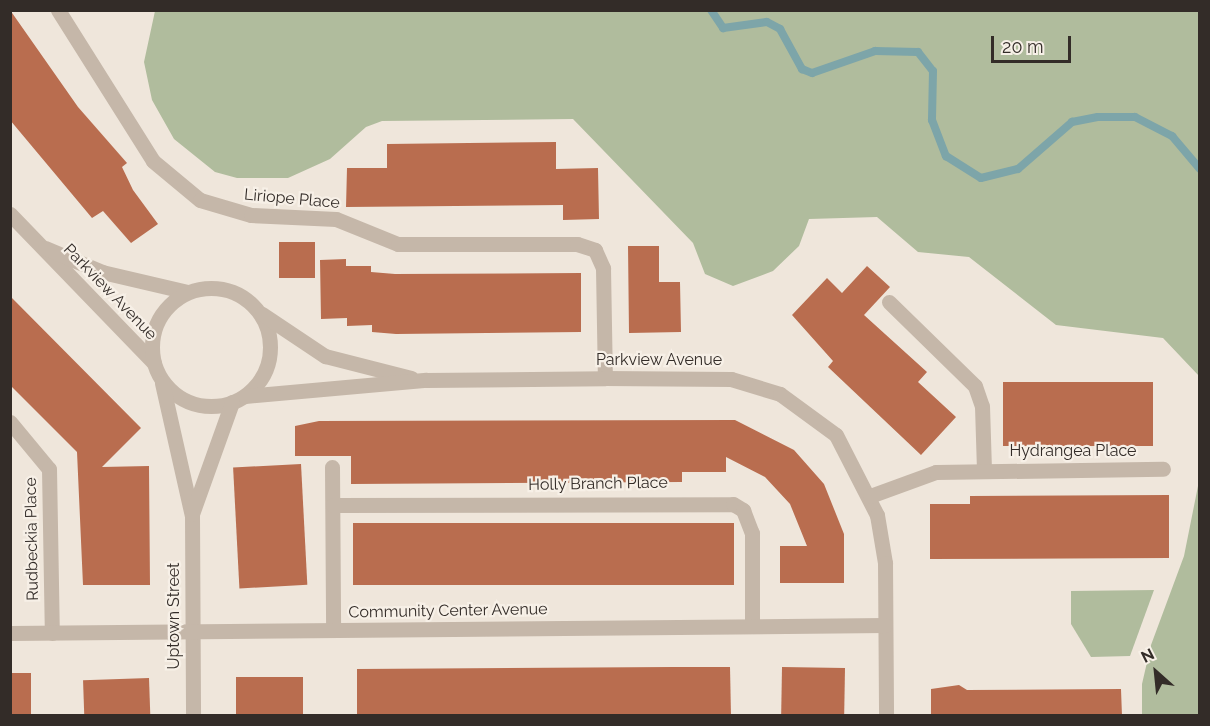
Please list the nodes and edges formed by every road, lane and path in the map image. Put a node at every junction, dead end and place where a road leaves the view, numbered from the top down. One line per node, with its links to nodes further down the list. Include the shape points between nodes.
1 (58, 10): 9 (street, Liriope Place, via 153,161 175,184 207,204 251,215 336,219 398,244 577,244 596,250 603,267)
2 (10, 214): 3 (street, Parkview Avenue)
3 (40, 246): 4 (street, Parkview Avenue, via 102,272); 7 (street, Parkview Avenue)
4 (188, 292): 6 (street, via 219,288 248,300); 7 (street, via 173,301 154,329)
5 (889, 302): 15 (street, via 975,386 982,406)
6 (259, 311): 10 (street, Parkview Avenue, via 325,356); 11 (street, via 271,341 270,357)
7 (153, 363): 8 (street)
8 (160, 378): 11 (street, via 184,400 200,405); 18 (street, Uptown Street)
9 (606, 378): 10 (street, Parkview Avenue); 16 (street, Parkview Avenue, via 731,379 780,394 836,435)
10 (426, 380): 11 (street, Parkview Avenue)
11 (239, 399): 18 (street, Uptown Street)
12 (10, 422): 24 (street, Rudbeckia Place, via 49,469)
13 (332, 467): 17 (street)
14 (1163, 469): 15 (street, Hydrangea Place)
15 (984, 470): 16 (street, Hydrangea Place, via 918,476)
16 (870, 496): 19 (street, Parkview Avenue, via 884,554)
17 (333, 505): 20 (street, Holly Branch Place, via 733,504 743,510 752,533); 21 (street)
18 (192, 516): 22 (street, Uptown Street)
19 (885, 625): 20 (street, Community Center Avenue); 26 (street, Parkview Avenue)
20 (752, 626): 21 (street, Community Center Avenue)
21 (333, 630): 22 (street, Community Center Avenue)
22 (193, 632): 24 (street, Community Center Avenue); 25 (street, Uptown Street)
23 (10, 633): 24 (street, Community Center Avenue)
24 (52, 633)
25 (193, 716)
26 (886, 716)

